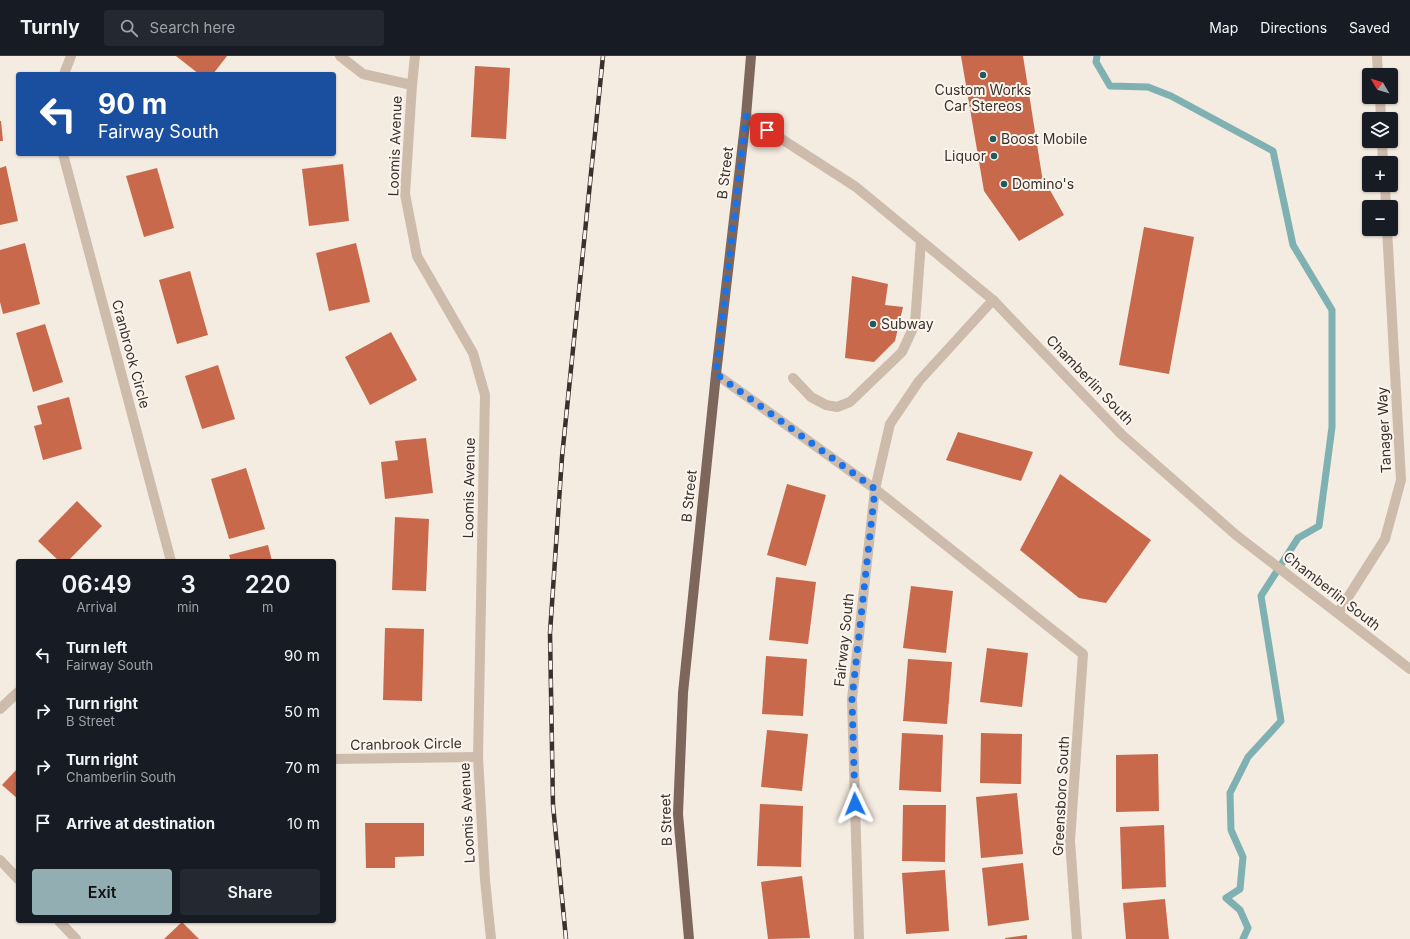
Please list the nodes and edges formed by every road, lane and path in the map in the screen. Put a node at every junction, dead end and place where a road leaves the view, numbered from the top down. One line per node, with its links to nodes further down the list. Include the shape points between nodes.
1 (71, 56): 7 (street)
2 (340, 56): 8 (street, via 363,74)
3 (415, 56): 8 (street, Loomis Avenue)
4 (751, 56): 9 (main road, B Street)
5 (1377, 56): 6 (street)
6 (1378, 68)
7 (65, 72)
8 (412, 85): 22 (street, Loomis Avenue, via 405,194 417,256 473,354 485,395)
9 (746, 116): 12 (street, Chamberlin South, via 856,187); 14 (main road, B Street)
10 (65, 156): 17 (street, Cranbrook Circle)
11 (1387, 236): 18 (street, Tanager Way, via 1401,480 1385,539)
12 (921, 241): 13 (street, Chamberlin South); 15 (street, via 915,324 902,352 850,402 837,407 826,405 811,396)
13 (993, 300): 16 (street, Fairway South, via 920,381 890,424); 18 (street, Chamberlin South, via 1121,434 1236,534)
14 (716, 374): 16 (street); 29 (main road, B Street, via 683,700 678,814)
15 (793, 378)
16 (875, 489): 30 (street, Fairway South, via 852,699); 31 (street, Greensboro South, via 1084,654 1070,841)
17 (170, 559)
18 (1338, 612): 19 (street, Chamberlin South)
19 (1410, 669)
20 (16, 694): 21 (street)
21 (0, 709)
22 (478, 758): 23 (street, Cranbrook Circle); 28 (street, Loomis Avenue)
23 (336, 759)
24 (0, 860): 25 (street)
25 (16, 877)
26 (61, 923): 27 (street)
27 (76, 939)
28 (491, 939)
29 (689, 939)
30 (859, 939)
31 (1077, 939)

